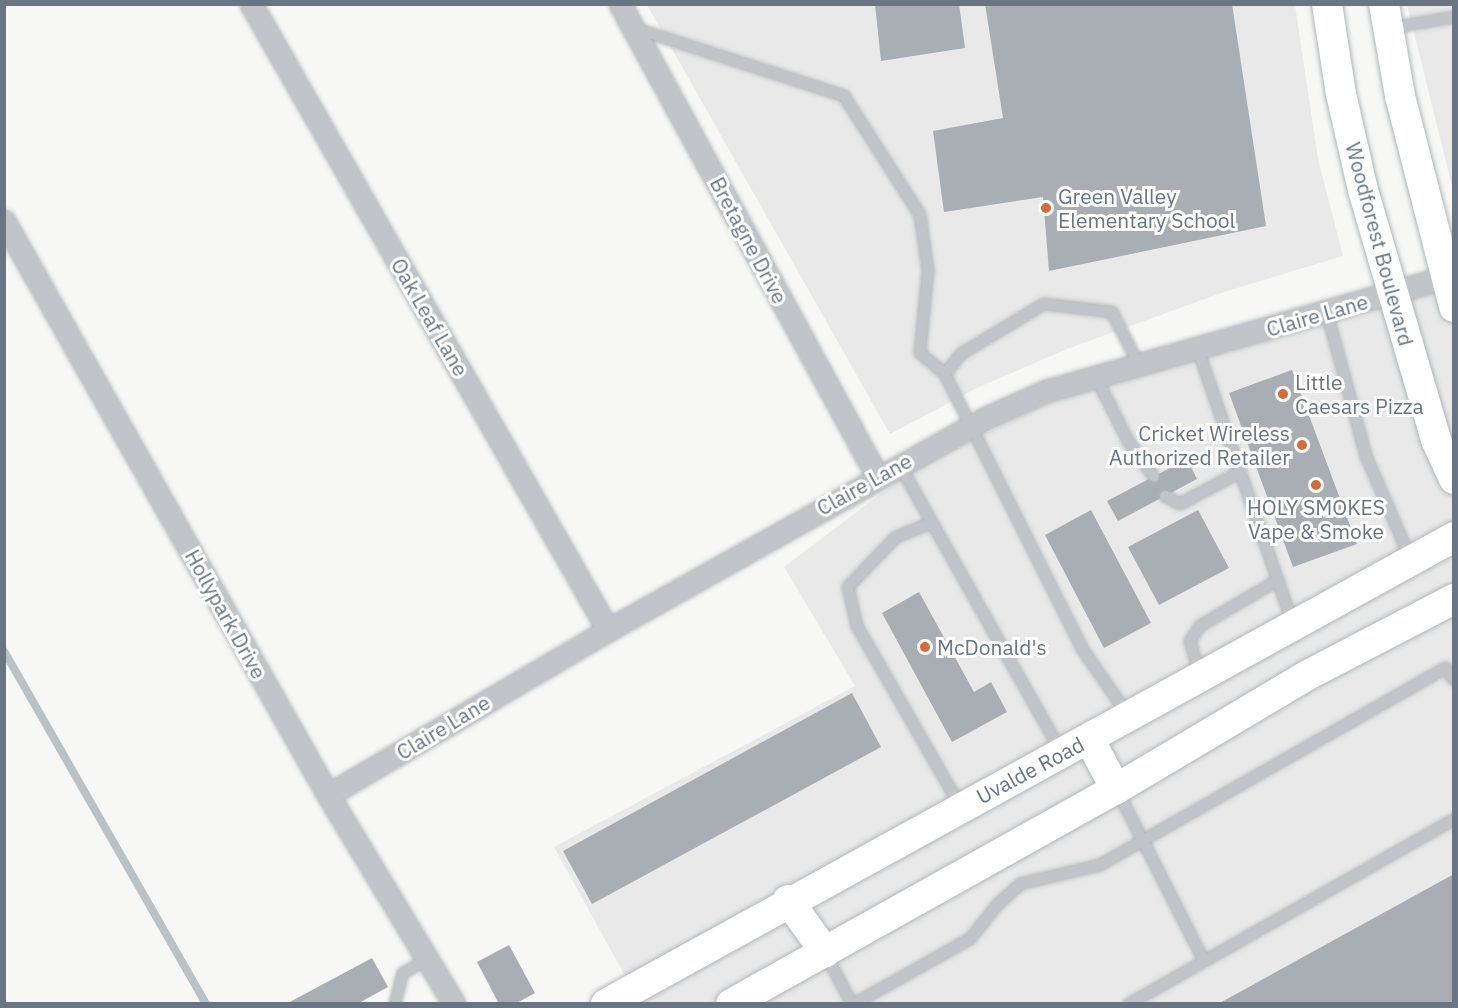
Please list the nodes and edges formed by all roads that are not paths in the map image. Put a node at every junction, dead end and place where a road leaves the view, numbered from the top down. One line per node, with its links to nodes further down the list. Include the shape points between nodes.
1 (251, 4): 29 (street, Oak Leaf Lane)
2 (620, 4): 6 (street, Bretagne Drive)
3 (1327, 4): 9 (main road, Woodforest Boulevard, via 1343,105)
4 (1385, 16): 5 (lane); 8 (main road, via 1400,96)
5 (1454, 17)
6 (634, 28): 14 (lane, via 844,96 920,215 928,270 920,353); 19 (street, Bretagne Drive)
7 (4, 221): 36 (street, Hollypark Drive)
8 (1449, 276): 9 (street, Claire Lane); 10 (main road)
9 (1392, 294): 11 (street, Claire Lane); 21 (main road, Woodforest Boulevard, via 1436,440)
10 (1454, 307)
11 (1327, 313): 12 (street, Claire Lane); 25 (lane, via 1366,456)
12 (1197, 347): 13 (street, Claire Lane); 18 (lane)
13 (1139, 366): 14 (lane, via 1112,312 1044,304 961,354); 15 (street, Claire Lane)
14 (945, 374): 16 (lane)
15 (1096, 377): 16 (street, Claire Lane, via 1046,391); 20 (lane, via 1128,441)
16 (969, 426): 17 (street, Claire Lane); 32 (lane, via 1083,650)
17 (899, 464): 19 (street, Claire Lane); 23 (lane)
18 (1240, 472): 22 (lane, via 1180,504); 26 (lane)
19 (877, 476): 29 (street, Claire Lane)
20 (1154, 477)
21 (1454, 479)
22 (1165, 496)
23 (930, 523): 34 (lane); 37 (lane, via 896,537 848,587 857,626)
24 (1454, 537): 25 (main road, Uvalde Road)
25 (1411, 560): 28 (main road, Uvalde Road)
26 (1278, 580): 28 (lane); 30 (lane, via 1200,626 1190,641)
27 (1454, 599): 35 (main road, via 1306,676)
28 (1293, 625): 30 (main road, Uvalde Road)
29 (608, 630): 36 (street, Claire Lane)
30 (1200, 675): 32 (main road, Uvalde Road)
31 (1454, 680): 39 (lane, via 1446,668)
32 (1128, 716): 33 (main road, Uvalde Road)
33 (1089, 739): 34 (main road, Uvalde Road); 35 (main road)
34 (1062, 754): 37 (main road, Uvalde Road)
35 (1116, 789): 39 (lane); 41 (main road)
36 (328, 795): 42 (street, Hollypark Drive)
37 (960, 807): 40 (main road, Uvalde Road)
38 (1454, 819): 43 (lane)
39 (1143, 841): 43 (lane); 48 (lane, via 1083,872 1030,879 1020,884 997,904 970,939)
40 (788, 900): 41 (main road); 46 (main road, Uvalde Road)
41 (825, 952): 47 (main road); 48 (lane)
42 (428, 959): 44 (lane, via 403,973); 45 (street, Hollypark Drive)
43 (1204, 961): 49 (lane)
44 (395, 1004)
45 (454, 1004)
46 (606, 1004)
47 (731, 1004)
48 (853, 1004)
49 (1129, 1004)

